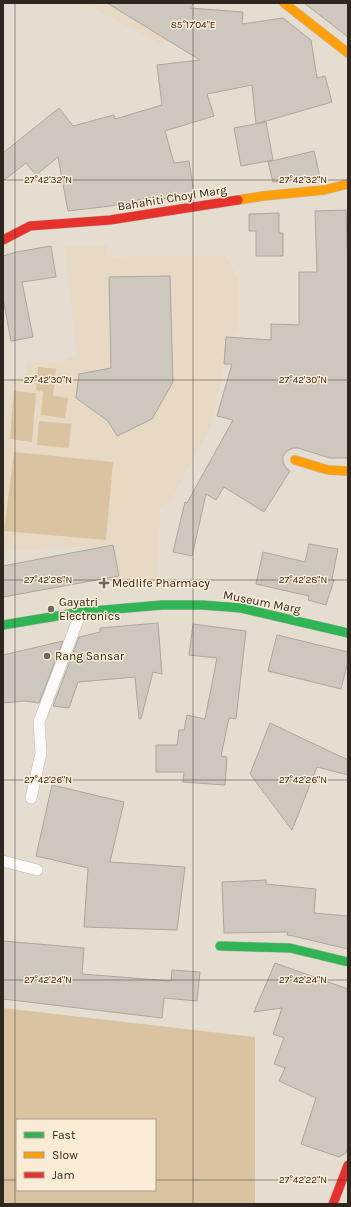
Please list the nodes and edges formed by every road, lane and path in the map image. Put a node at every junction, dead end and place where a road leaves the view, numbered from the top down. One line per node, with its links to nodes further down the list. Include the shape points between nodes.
1 (284, 3): 2 (street)
2 (348, 54)
3 (348, 184): 4 (street, Bahahiti Choyl Marg, via 324,190 263,196 110,220 30,226)
4 (3, 240)
5 (295, 460): 6 (street, via 328,470)
6 (348, 471)
7 (81, 612): 8 (street, Museum Marg); 9 (street, Museum Marg, via 162,605 241,608); 10 (lane, via 39,722 41,753)
8 (3, 625)
9 (348, 633)
10 (31, 798)
11 (3, 861): 12 (lane)
12 (38, 870)
13 (220, 946): 14 (street, via 290,948)
14 (348, 962)
15 (348, 1164): 16 (street)
16 (334, 1204)

